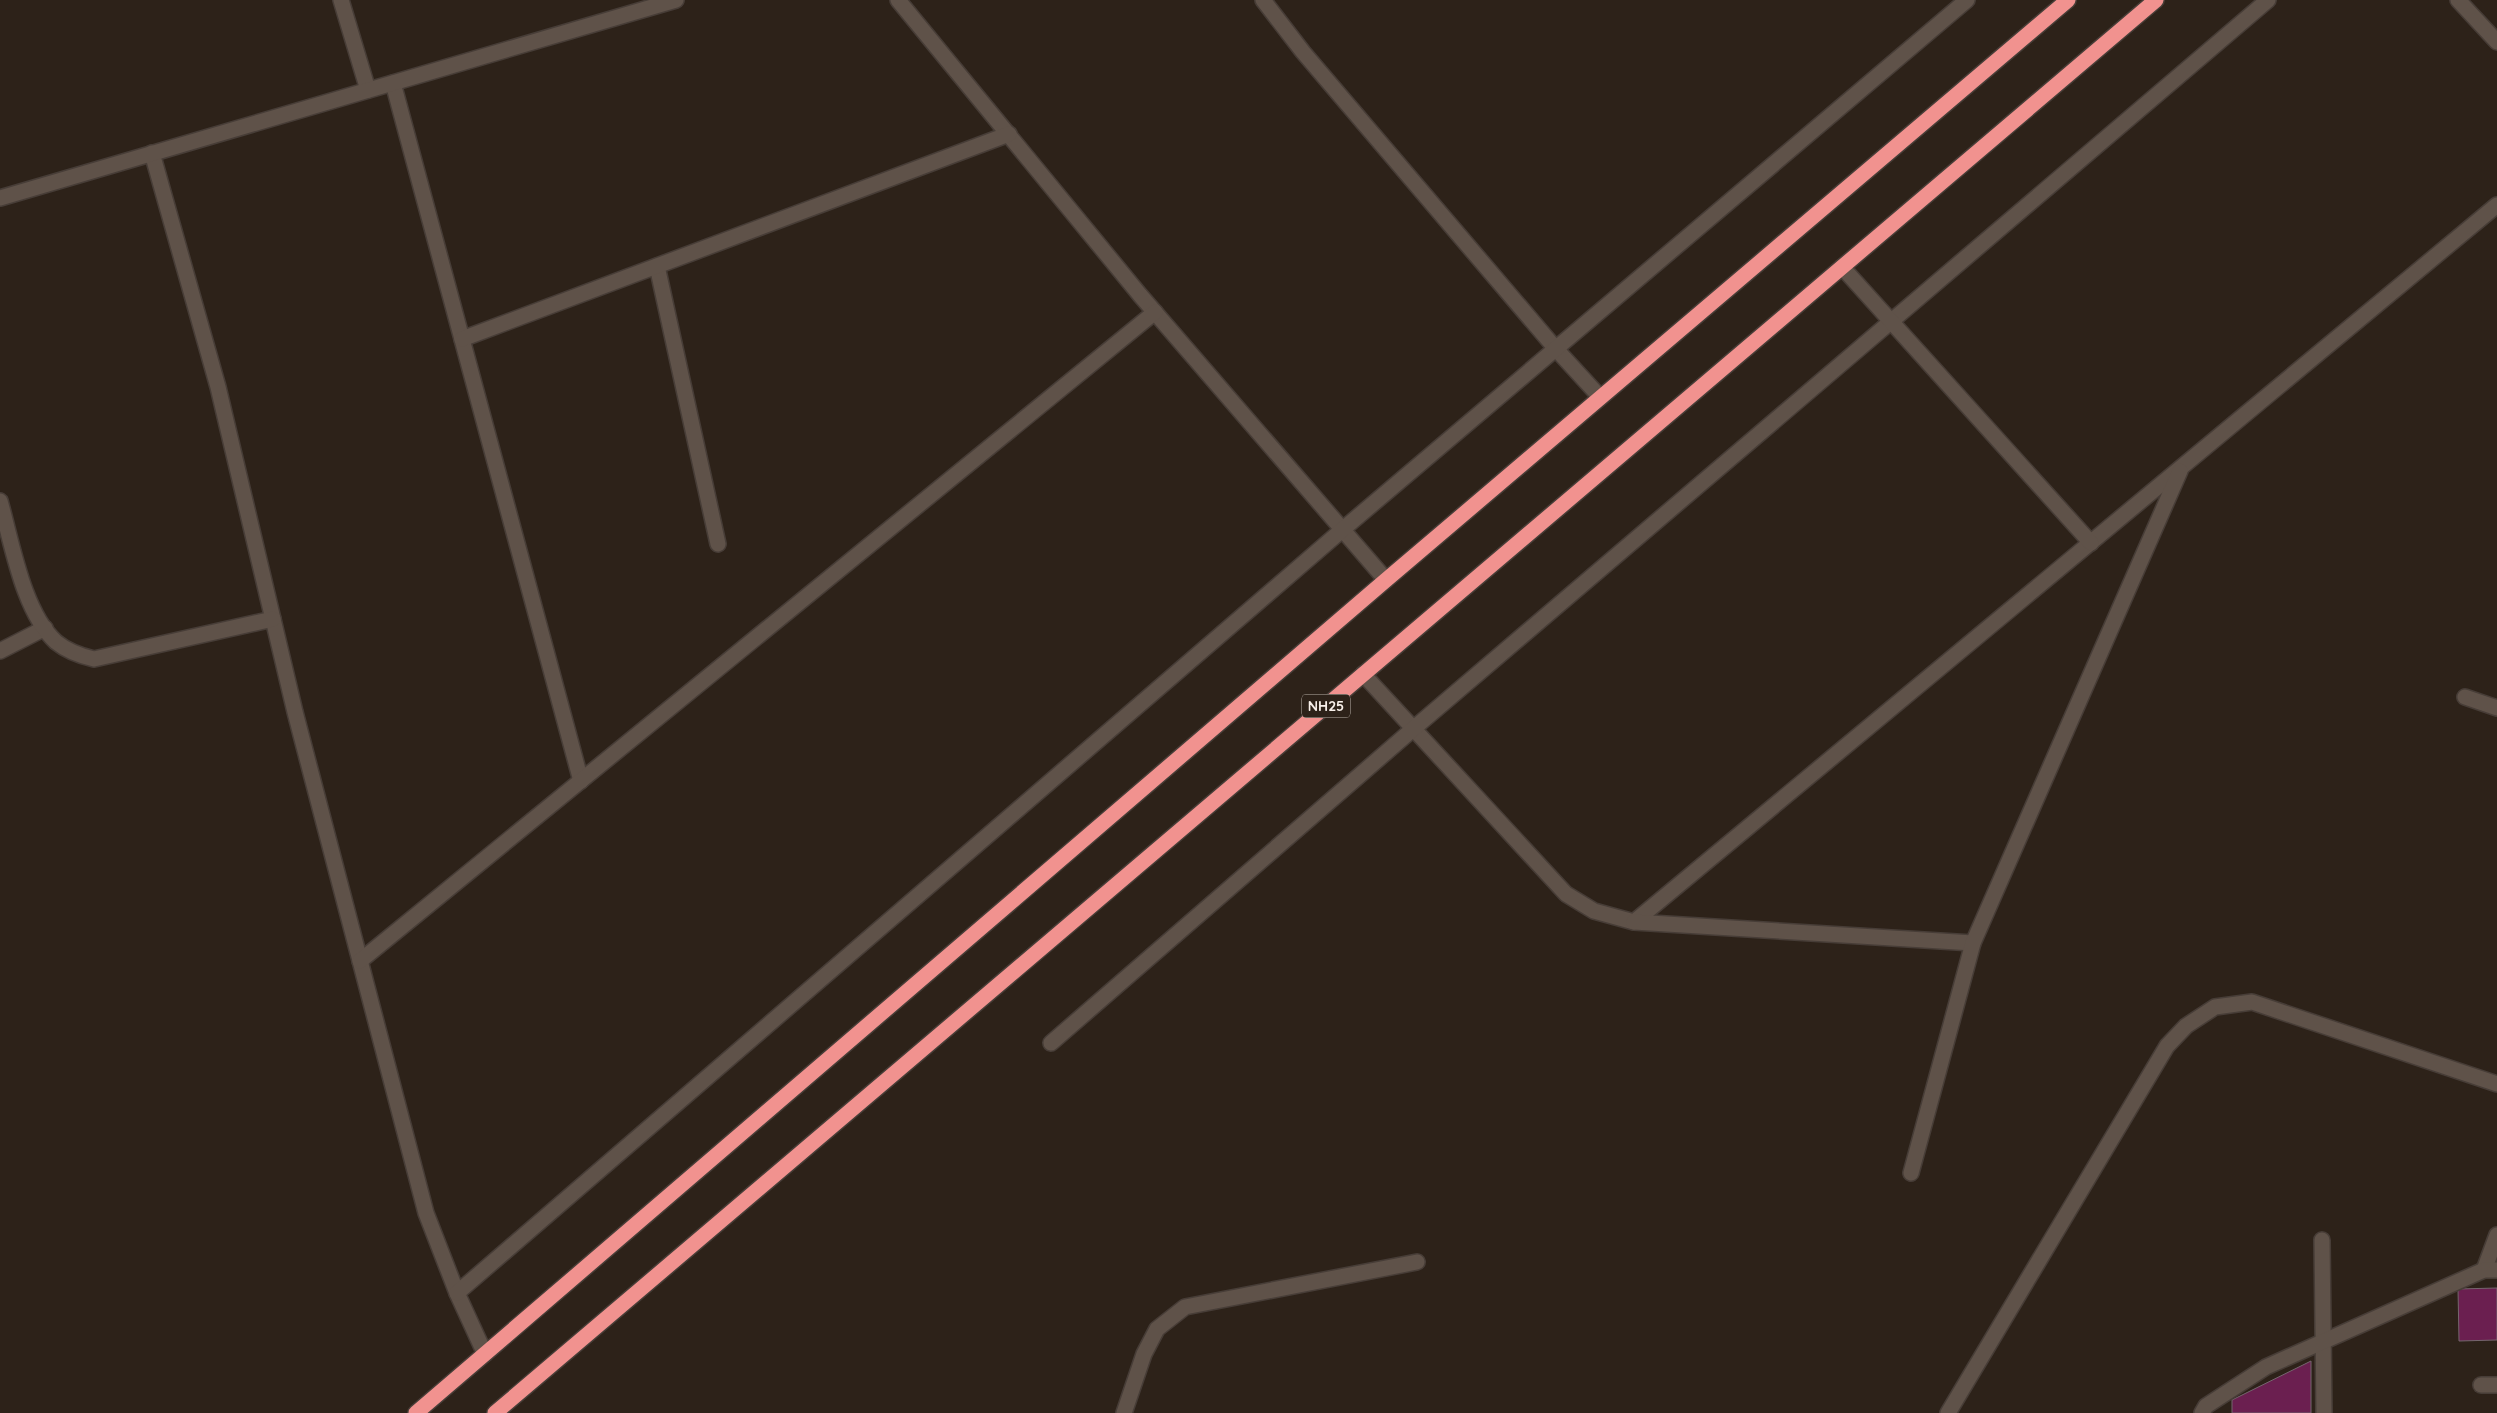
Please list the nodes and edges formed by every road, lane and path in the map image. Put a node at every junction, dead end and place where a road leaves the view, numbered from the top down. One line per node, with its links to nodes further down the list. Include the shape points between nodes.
1 (341, 0): 12 (street)
2 (676, 0): 11 (street)
3 (898, 0): 13 (street)
4 (1263, 0): 22 (street, via 1303,52)
5 (1967, 0): 22 (street)
6 (2068, 0): 23 (highway)
7 (2156, 0): 18 (highway, NH25)
8 (2268, 0): 20 (street)
9 (2458, 0): 10 (street)
10 (2497, 42)
11 (393, 83): 12 (street); 21 (street)
12 (368, 90): 14 (street)
13 (1009, 134): 17 (street); 19 (street)
14 (152, 153): 15 (street); 30 (street, via 218,387)
15 (0, 198)
16 (2497, 205): 24 (street)
17 (657, 266): 21 (street); 28 (street)
18 (1842, 267): 20 (street); 33 (highway, NH25)
19 (1155, 312): 26 (street); 37 (street)
20 (1892, 322): 27 (street); 36 (street)
21 (462, 339): 37 (street)
22 (1556, 349): 23 (street); 26 (street)
23 (1600, 397): 29 (highway)
24 (2182, 467): 27 (street); 39 (street)
25 (0, 501): 31 (street, via 27,594)
26 (1342, 530): 29 (street); 48 (street)
27 (2091, 543): 38 (street)
28 (718, 544)
29 (1386, 580): 50 (highway)
30 (273, 619): 31 (street, via 94,659 79,655 57,642); 40 (street)
31 (44, 628): 32 (street)
32 (0, 651)
33 (1363, 674): 36 (street); 54 (highway, NH25)
34 (2465, 697): 35 (street)
35 (2497, 708)
36 (1413, 729): 38 (street, via 1566,894 1594,911); 41 (street)
37 (581, 781): 40 (street)
38 (1634, 922): 39 (street)
39 (1973, 943): 43 (street)
40 (360, 961): 48 (street, via 426,1213)
41 (1050, 1043)
42 (2497, 1084): 56 (street, via 2252,1002 2215,1007 2186,1026 2167,1046)
43 (1911, 1173)
44 (2497, 1235): 47 (street)
45 (2322, 1240): 49 (street)
46 (1417, 1262): 55 (street, via 1185,1307 1158,1330 1144,1354)
47 (2491, 1270): 49 (street)
48 (457, 1293): 50 (street)
49 (2323, 1341): 57 (street, via 2266,1367 2206,1406); 58 (street)
50 (485, 1354): 53 (highway)
51 (2481, 1384): 52 (street)
52 (2497, 1384)
53 (416, 1413)
54 (495, 1413)
55 (1124, 1413)
56 (1948, 1413)
57 (2202, 1413)
58 (2324, 1413)

